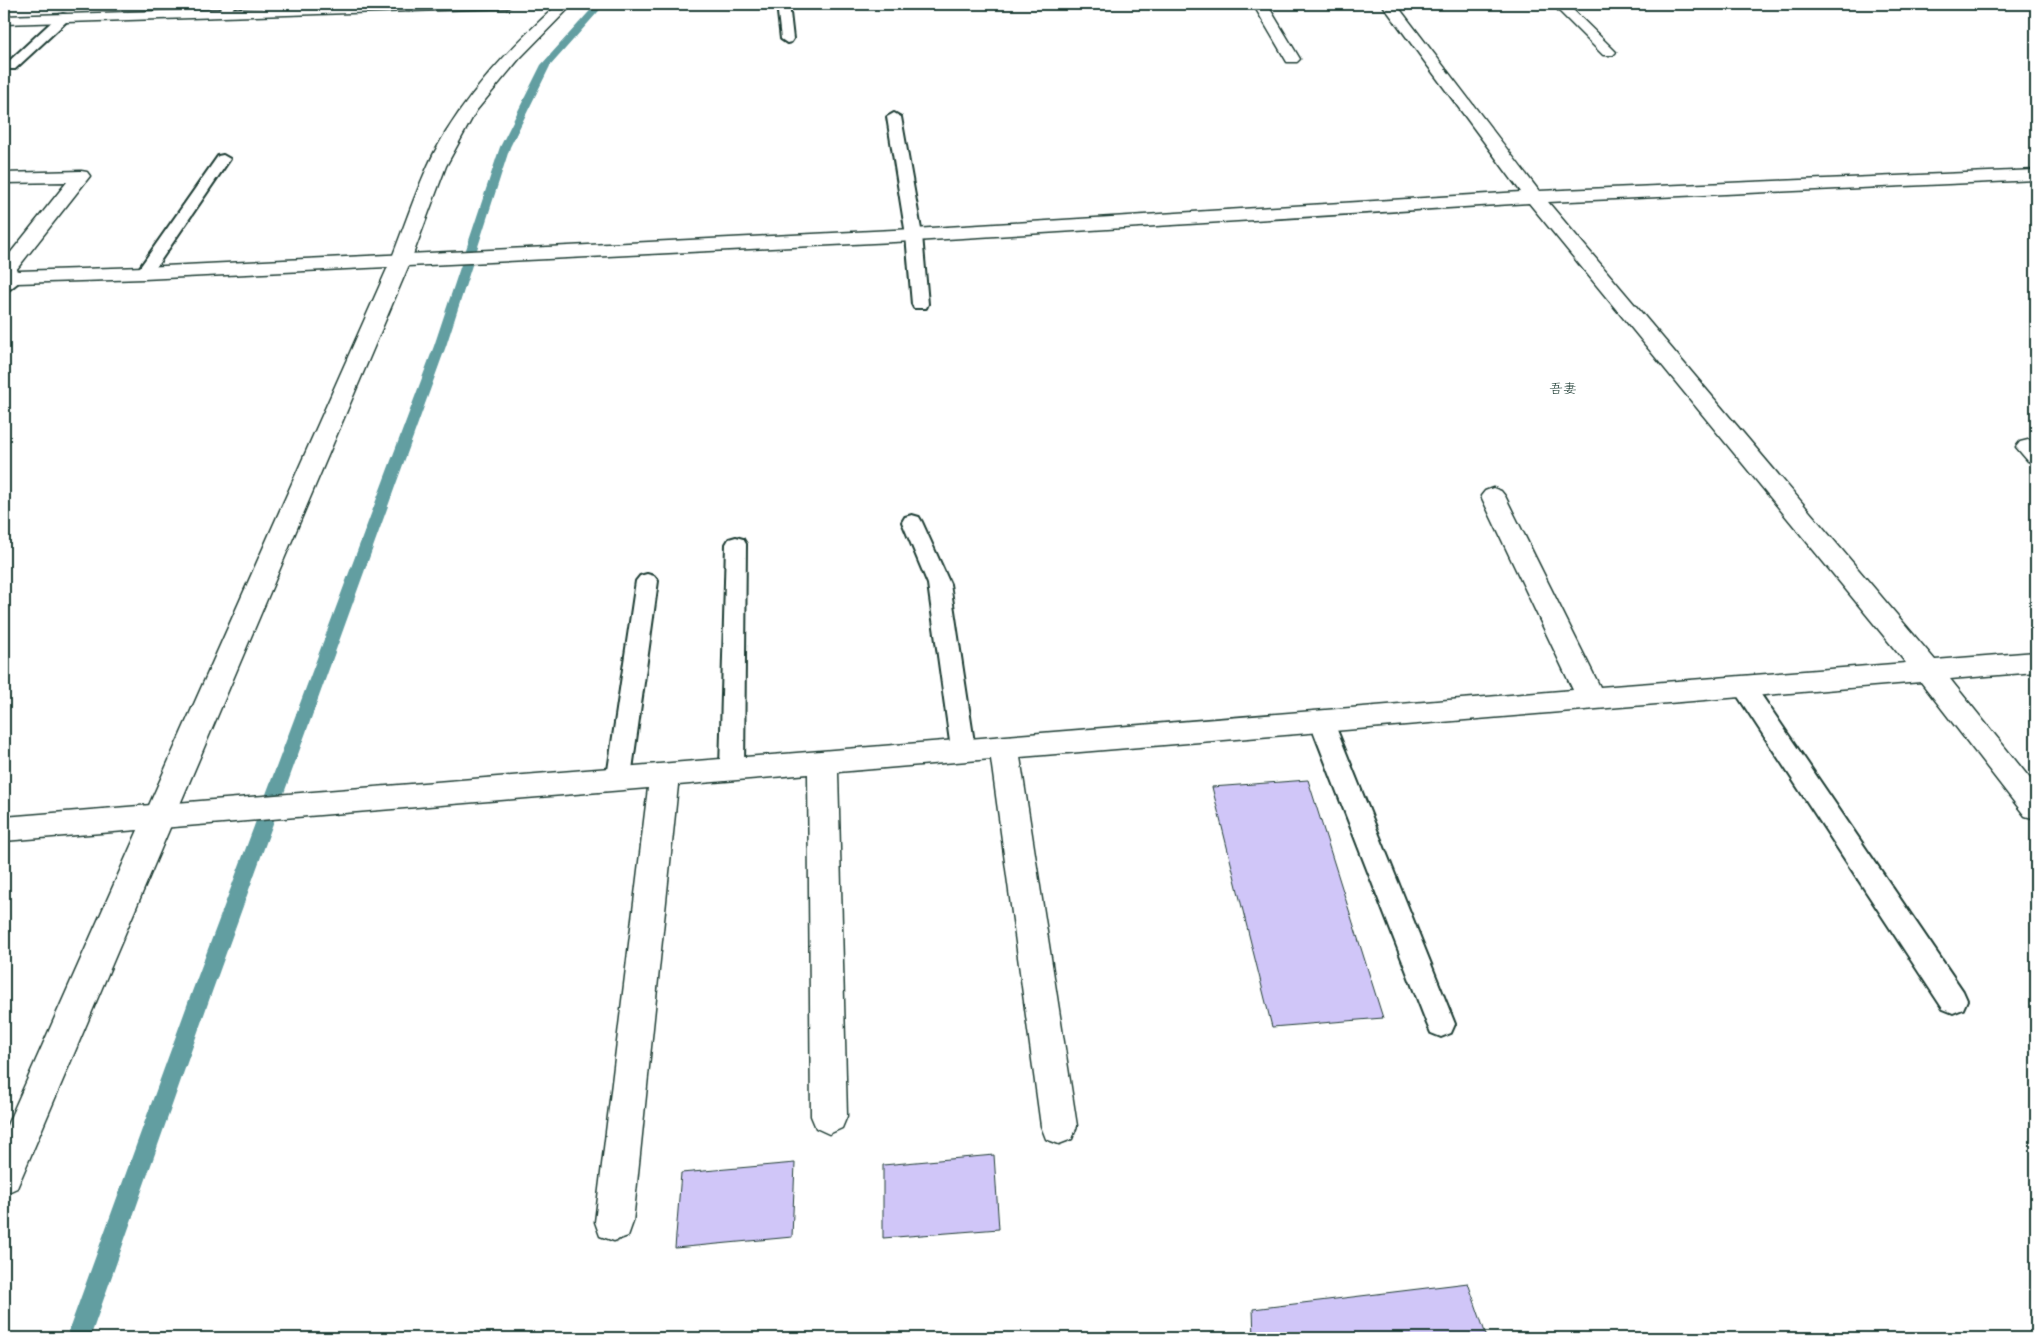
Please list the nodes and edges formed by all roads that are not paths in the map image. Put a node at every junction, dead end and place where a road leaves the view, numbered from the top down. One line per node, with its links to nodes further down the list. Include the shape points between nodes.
1 (507, 4): 7 (street)
2 (566, 4): 21 (street, via 502,64 472,104 442,154)
3 (783, 4): 11 (lane)
4 (1260, 4): 13 (street)
5 (1389, 4): 19 (street)
6 (1559, 4): 12 (street)
7 (308, 7): 8 (street)
8 (226, 8): 9 (street)
9 (63, 18): 10 (street); 14 (lane)
10 (4, 20)
11 (787, 39)
12 (1608, 52)
13 (1292, 58)
14 (11, 66)
15 (894, 117): 20 (lane)
16 (223, 159): 22 (lane)
17 (2036, 174): 19 (street)
18 (4, 178): 23 (street, via 81,176)
19 (1534, 197): 20 (street); 30 (street)
20 (914, 235): 21 (street); 24 (lane)
21 (401, 260): 22 (street); 41 (street)
22 (144, 273): 23 (street)
23 (7, 277)
24 (920, 304)
25 (1493, 496): 32 (street)
26 (912, 522): 35 (lane, via 939,584)
27 (736, 544): 37 (lane)
28 (647, 581): 39 (lane)
29 (2036, 662): 30 (street)
30 (1928, 671): 31 (street); 40 (street)
31 (1743, 686): 32 (street); 43 (lane)
32 (1591, 698): 33 (street)
33 (1322, 720): 34 (street); 44 (lane)
34 (1004, 746): 35 (street); 46 (street)
35 (963, 749): 36 (street)
36 (823, 761): 37 (street); 45 (street)
37 (732, 768): 38 (street)
38 (664, 774): 39 (street); 48 (street)
39 (619, 777): 41 (street)
40 (2036, 807)
41 (161, 815): 42 (street); 47 (street)
42 (4, 829)
43 (1953, 1000)
44 (1441, 1024)
45 (828, 1116)
46 (1060, 1126)
47 (4, 1175)
48 (614, 1222)

